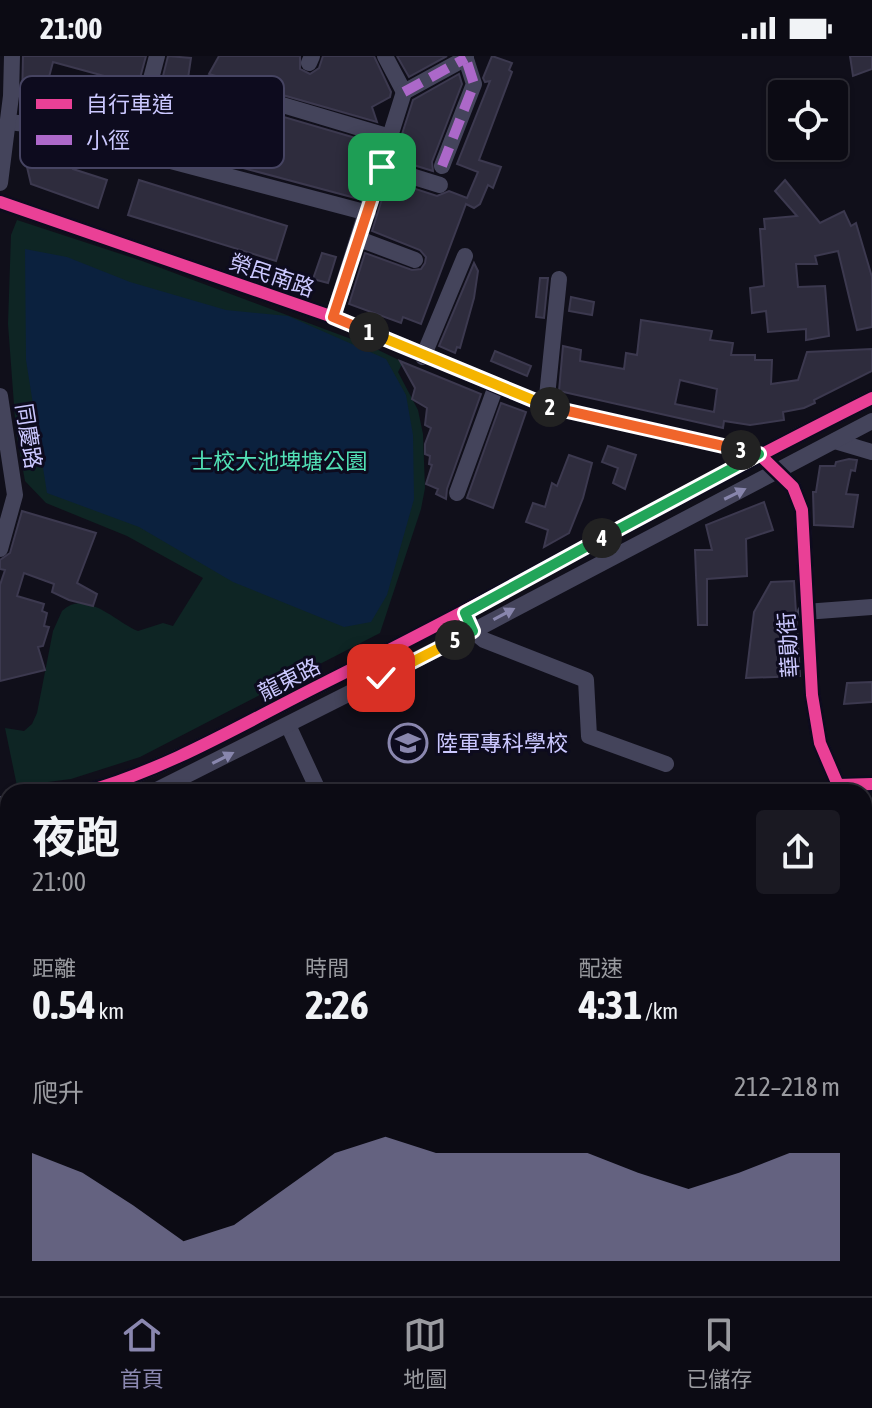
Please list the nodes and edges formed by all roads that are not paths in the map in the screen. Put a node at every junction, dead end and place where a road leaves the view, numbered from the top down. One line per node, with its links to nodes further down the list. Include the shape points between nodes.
1 (12, 56): 7 (street)
2 (157, 56): 5 (street)
3 (385, 56): 6 (street)
4 (466, 57): 6 (street); 12 (street, via 474,84)
5 (152, 76)
6 (404, 92): 11 (street)
7 (6, 96): 9 (street)
8 (284, 105): 11 (street)
9 (9, 122): 10 (street); 15 (street)
10 (20, 123)
11 (390, 137): 13 (street)
12 (442, 166)
13 (382, 167): 16 (street); 18 (street)
14 (197, 168): 18 (street)
15 (0, 183)
16 (440, 185)
17 (0, 202): 23 (street, 榮民南路)
18 (368, 213): 19 (street)
19 (359, 239): 21 (street); 23 (street)
20 (465, 256): 24 (street)
21 (415, 260)
22 (559, 279): 28 (street)
23 (333, 317): 24 (street, 榮民南路)
24 (423, 357): 25 (street, 榮民南路)
25 (496, 386): 28 (street, 榮民南路); 35 (street)
26 (0, 396): 34 (street, 同慶路)
27 (872, 398): 32 (street)
28 (546, 406): 32 (street, 榮民南路)
29 (872, 421): 30 (street)
30 (835, 441): 31 (street); 33 (street)
31 (872, 452)
32 (759, 454): 33 (street); 39 (street, 龍東路)
33 (778, 472): 38 (street, 華勛街, via 793,487 802,510); 40 (street, 龍東路, one-way to 33)
34 (7, 482): 36 (street, 同慶路, via 15,495)
35 (457, 493)
36 (0, 549)
37 (872, 607): 38 (street)
38 (805, 612): 46 (street, 華勛街, via 820,743)
39 (465, 613): 40 (street); 43 (street, 龍東路)
40 (473, 631): 41 (street, 龍東路); 42 (street, via 586,680 589,736)
41 (288, 725): 44 (street, 龍東路, one-way to 41); 45 (street)
42 (666, 764)
43 (128, 784)
44 (169, 784)
45 (315, 784)
46 (838, 784)

